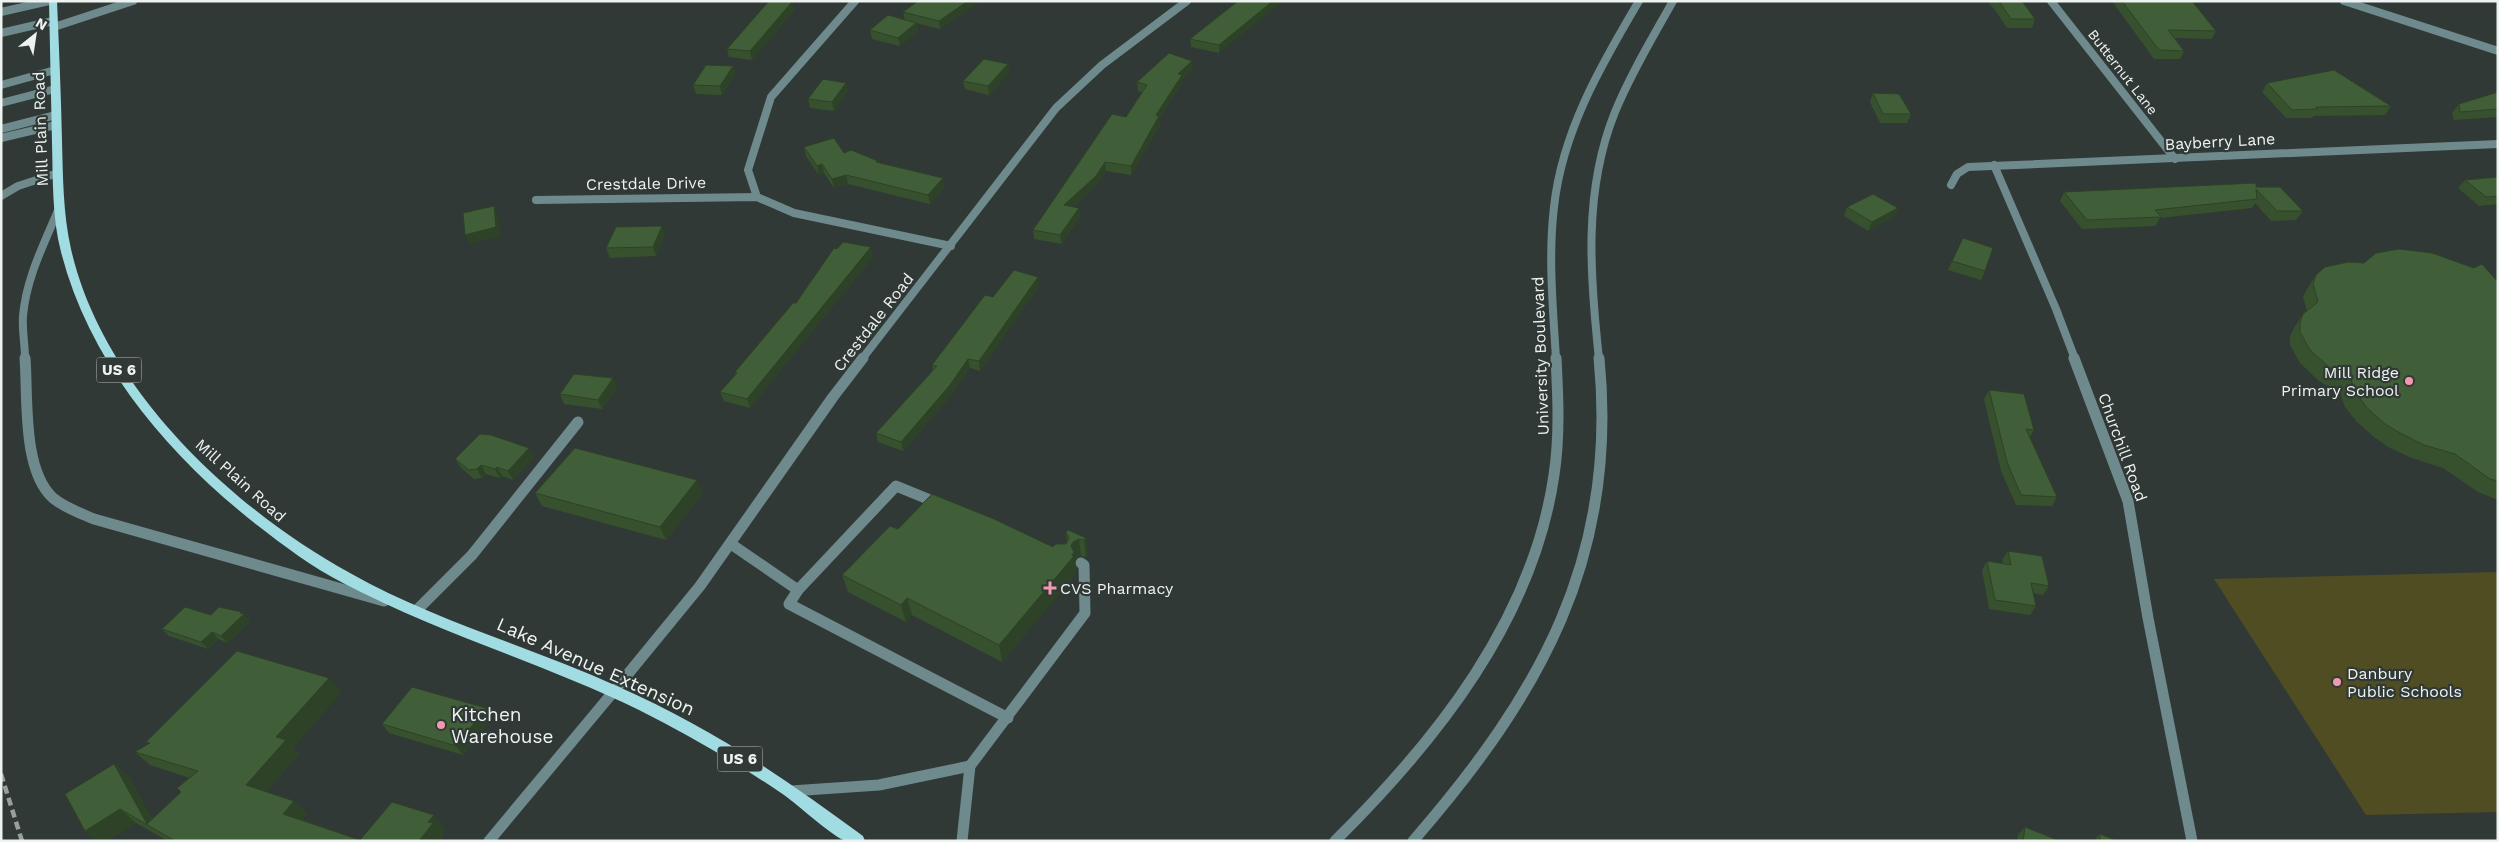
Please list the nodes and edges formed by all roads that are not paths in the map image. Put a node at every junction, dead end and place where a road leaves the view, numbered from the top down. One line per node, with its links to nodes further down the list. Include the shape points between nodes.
1 (49, 1): 10 (street)
2 (53, 1): 11 (main road, Mill Plain Road / US 6)
3 (134, 1): 11 (street)
4 (855, 1): 28 (street, via 771,97 748,170)
5 (1187, 1): 31 (street, Crestdale Road, via 1081,82 1056,108)
6 (1639, 1): 45 (street, University Boulevard, via 1591,83 1560,174 1552,243 1558,434 1546,511 1525,577 1505,622 1442,724 1402,773)
7 (1674, 1): 46 (street, via 1624,91 1596,180 1590,247 1603,440 1599,486 1588,540 1572,593 1552,642 1488,751)
8 (2051, 1): 23 (street, Butternut Lane)
9 (2344, 1): 13 (street)
10 (1, 12)
11 (54, 24): 12 (street); 14 (main road, Mill Plain Road / US 6)
12 (1, 33)
13 (2498, 51)
14 (55, 70): 16 (street); 17 (main road, Mill Plain Road / US 6)
15 (1, 80): 16 (street)
16 (2, 85)
17 (55, 89): 18 (street); 19 (main road, Mill Plain Road / US 6)
18 (1, 103)
19 (56, 120): 20 (street); 21 (street); 25 (main road, Mill Plain Road / US 6)
20 (1, 129)
21 (1, 138)
22 (2498, 144): 23 (street, Bayberry Lane)
23 (2175, 159): 24 (street, Bayberry Lane)
24 (1994, 166): 26 (street, Bayberry Lane, via 1968,167 1957,174); 47 (street, Churchill Road, via 2056,309 2128,501)
25 (58, 173): 27 (street, via 18,186); 30 (main road, Mill Plain Road / US 6)
26 (1951, 185)
27 (1, 196)
28 (757, 197): 29 (street, Crestdale Drive); 31 (street, Crestdale Drive, via 794,213)
29 (536, 200)
30 (59, 208): 37 (main road, Mill Plain Road / US 6, via 66,250 83,302 99,337 125,380 158,423 198,467 291,544 346,578); 37 (street, via 32,272 24,317 31,457 37,478 47,494 66,508 94,519)
31 (951, 246): 34 (street, Crestdale Road, via 834,396)
32 (578, 422): 37 (street, via 472,555)
33 (949, 508): 36 (street, via 896,486)
34 (731, 544): 36 (street); 38 (street, Crestdale Road)
35 (1081, 563): 39 (street, via 1084,564 1085,613)
36 (798, 590): 39 (street, via 789,604)
37 (413, 610): 38 (main road, Lake Avenue Extension / US 6)
38 (614, 691): 41 (main road, Lake Avenue Extension / US 6, via 694,730); 42 (street, Crestdale Road)
39 (1008, 718): 40 (street)
40 (970, 766): 41 (street, via 879,785); 44 (street)
41 (791, 791): 43 (main road, Lake Avenue Extension / US 6)
42 (489, 841)
43 (857, 841)
44 (962, 841)
45 (1336, 841)
46 (1413, 841)
47 (2192, 841)

